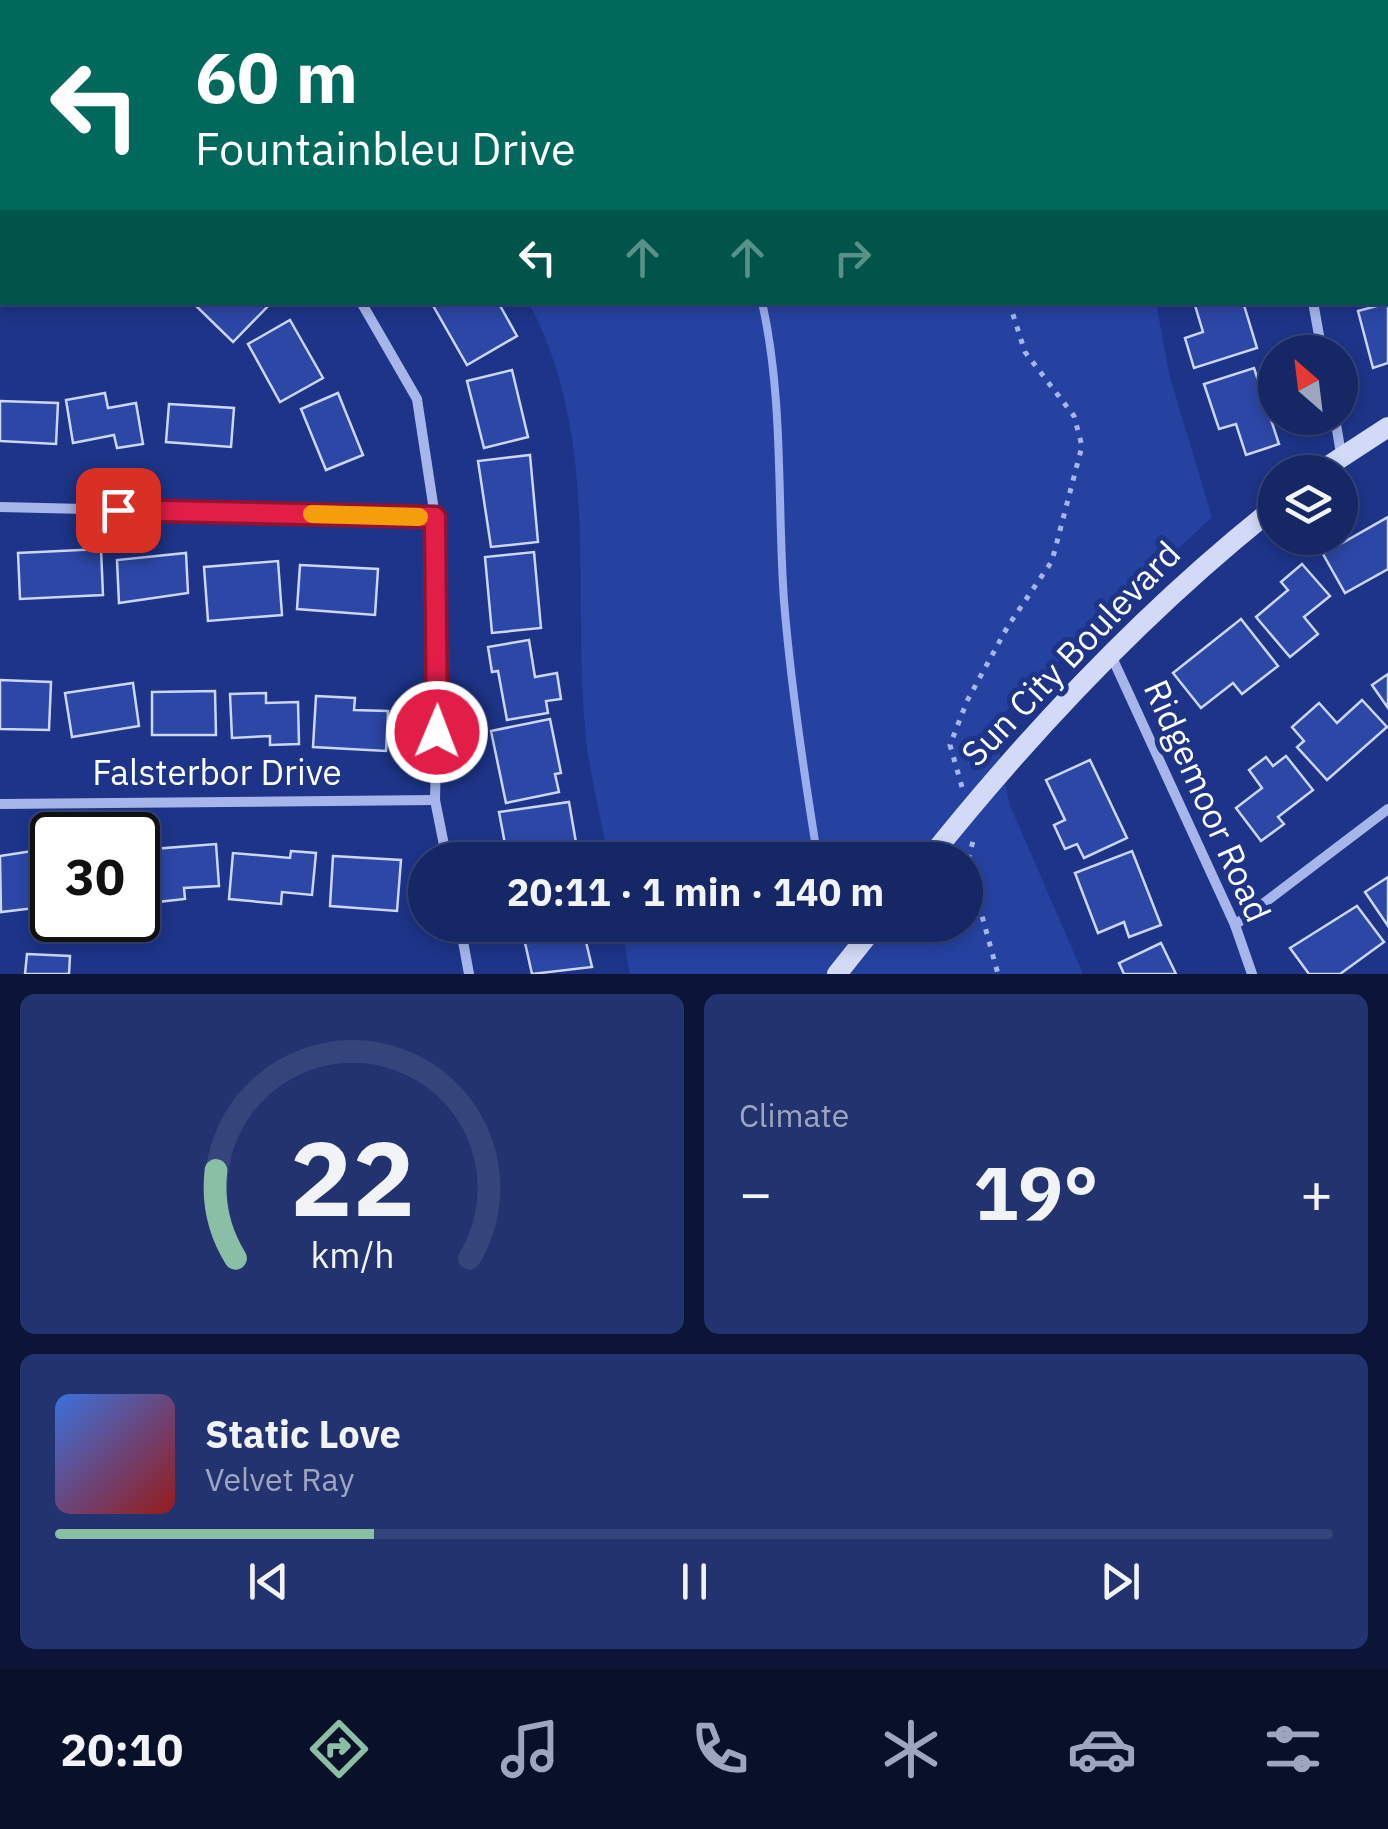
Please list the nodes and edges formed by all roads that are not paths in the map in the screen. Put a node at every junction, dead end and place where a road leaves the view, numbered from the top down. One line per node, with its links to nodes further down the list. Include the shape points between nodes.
1 (363, 305): 8 (street, via 417,399)
2 (1314, 305): 3 (street)
3 (1319, 335)
4 (1388, 428): 6 (street)
5 (1338, 435): 6 (street)
6 (1342, 454)
7 (0, 507): 8 (street)
8 (435, 517): 11 (street)
9 (1258, 520): 10 (street, Sun City Boulevard)
10 (1110, 652): 15 (street, Sun City Boulevard, via 1008,760); 16 (street, Ridgemoor Road)
11 (435, 800): 12 (street, Falsterbor Drive); 14 (street)
12 (0, 804)
13 (1388, 809): 16 (street)
14 (443, 842)
15 (942, 842)
16 (1235, 925): 21 (street, Ridgemoor Road)
17 (463, 942): 19 (street)
18 (862, 942): 20 (street)
19 (470, 974)
20 (837, 974)
21 (1252, 974)

